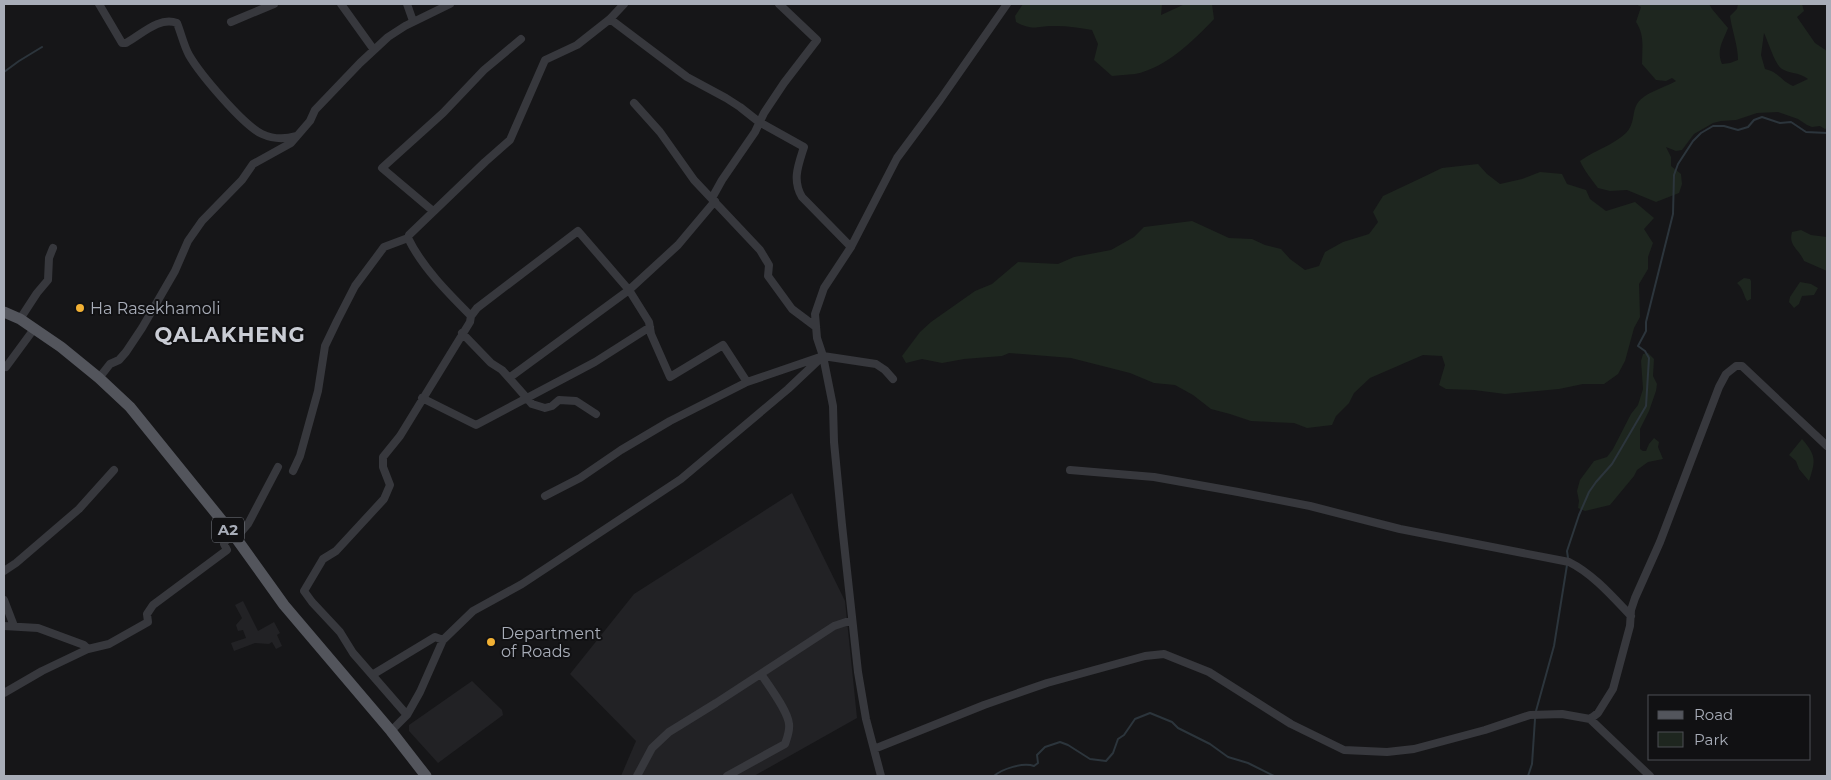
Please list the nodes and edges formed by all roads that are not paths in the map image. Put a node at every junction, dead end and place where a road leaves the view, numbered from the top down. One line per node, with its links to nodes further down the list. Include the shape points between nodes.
1 (99, 4): 16 (street, via 122,43 159,23 170,20 177,23 189,54 222,98 246,122 262,134 275,138)
2 (274, 4): 11 (street)
3 (340, 4): 13 (street)
4 (407, 4): 10 (street)
5 (450, 4): 10 (street)
6 (624, 4): 9 (street)
7 (779, 4): 15 (street, via 817,40 784,83)
8 (1007, 4): 20 (street, via 897,158)
9 (610, 19): 15 (street, via 687,77); 18 (street, via 578,45 545,60 510,140)
10 (413, 21): 13 (street)
11 (231, 22)
12 (521, 39): 18 (street, via 382,168)
13 (374, 50): 16 (street, via 315,110)
14 (634, 104): 17 (street)
15 (760, 122): 17 (street); 20 (street, via 804,148 796,182 798,190)
16 (298, 136): 32 (street, via 282,149 253,164 202,221 132,344)
17 (713, 199): 22 (street, via 678,245); 27 (street, via 760,250 769,266 768,276 792,309)
18 (433, 211): 19 (street)
19 (408, 238): 24 (street, via 432,273); 43 (street, via 384,247 356,286 337,321 325,346 318,391)
20 (852, 247): 27 (street, via 824,288 814,314)
21 (53, 248): 25 (street, via 48,280)
22 (630, 290): 24 (street, via 578,231); 26 (street); 33 (street)
23 (4, 312): 25 (main road, A2)
24 (471, 316): 29 (street)
25 (20, 319): 28 (main road, A2)
26 (650, 327): 35 (street, via 670,377 723,345); 37 (street, via 595,362)
27 (816, 327): 30 (street)
28 (34, 329): 31 (street); 32 (main road, A2)
29 (462, 333): 33 (street); 36 (street)
30 (823, 356): 34 (street, via 876,364); 35 (street); 49 (street, via 833,406); 52 (street, via 681,479 522,584 473,611)
31 (6, 367)
32 (99, 378): 45 (main road, A2, via 130,407)
33 (509, 378): 37 (street)
34 (893, 379)
35 (747, 382): 44 (street, via 670,420 580,478)
36 (422, 398): 37 (street, via 476,425); 55 (street, via 400,436 383,457 390,485 384,499 324,560 304,591)
37 (526, 398): 38 (street, via 532,404 545,408 559,400 576,401)
38 (596, 414)
39 (1827, 446): 48 (street, via 1742,366 1736,366 1726,374 1635,598)
40 (278, 467): 45 (street, via 248,524)
41 (114, 470): 46 (street, via 79,509)
42 (1070, 470): 48 (street, via 1154,477 1238,492 1400,529 1569,562 1607,591)
43 (293, 471)
44 (545, 496)
45 (233, 535): 53 (street, via 224,544 226,550 153,605 147,614 148,622 109,644); 59 (main road, A2, via 284,605)
46 (4, 571)
47 (4, 600): 51 (street)
48 (1631, 616): 58 (street, via 1613,689 1598,713)
49 (852, 620): 54 (street, via 834,626); 60 (street, via 866,719)
50 (4, 626): 51 (street)
51 (14, 626): 53 (street, via 38,628)
52 (444, 640): 55 (street, via 435,636); 57 (street)
53 (88, 649): 56 (street)
54 (761, 674): 62 (street, via 670,732 652,748); 63 (street, via 789,723 785,744)
55 (372, 675): 57 (street)
56 (4, 694)
57 (407, 715): 59 (street)
58 (1590, 719): 60 (street, via 1562,714 1530,715 1414,749 1387,752 1344,750 1291,724 1209,672 1164,654 1145,656 1047,683); 65 (street)
59 (391, 730): 61 (main road, A2)
60 (874, 749): 64 (street)
61 (426, 776)
62 (637, 776)
63 (726, 776)
64 (882, 776)
65 (1650, 776)

